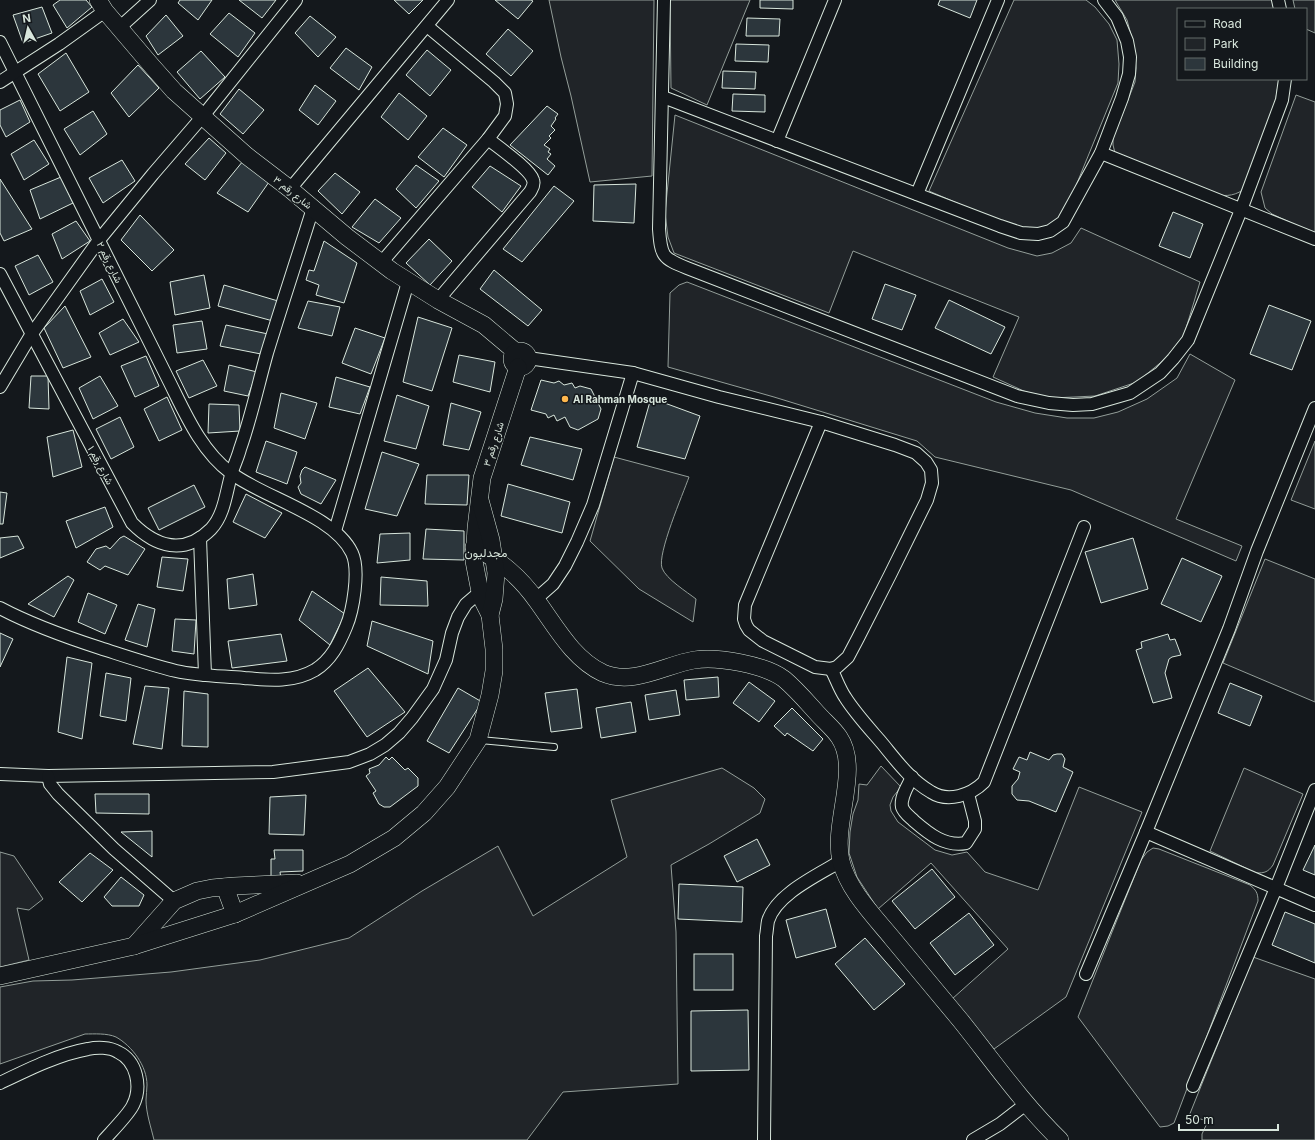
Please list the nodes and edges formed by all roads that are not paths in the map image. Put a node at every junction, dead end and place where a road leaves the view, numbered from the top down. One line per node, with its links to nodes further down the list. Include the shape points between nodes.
1 (150, 0): 10 (street)
2 (296, 0): 16 (street)
3 (448, 0): 9 (street)
4 (664, 0): 15 (street)
5 (835, 0): 18 (street)
6 (998, 0): 21 (street)
7 (1104, 0): 19 (street, via 1117,17 1127,41 1130,63 1124,92)
8 (102, 5): 10 (street, شارع رقم ٣); 12 (street, via 77,32)
9 (427, 26): 17 (street, via 505,93 505,116); 20 (street)
10 (119, 28): 16 (street, شارع رقم ٣, via 174,91)
11 (0, 42): 12 (street, شارع رقم ٢)
12 (16, 72): 14 (street); 25 (street, شارع رقم ٢)
13 (1286, 80): 23 (street, via 1282,100)
14 (0, 82)
15 (663, 97): 18 (street); 23 (street, via 659,229 663,255 669,261 1017,396 1049,403 1073,406 1112,400 1130,393 1160,373 1188,340)
16 (203, 116): 20 (street, شارع رقم ٣, via 247,156); 25 (street)
17 (488, 139): 26 (street); 29 (street, via 526,169 534,180 534,186)
18 (777, 141): 21 (street)
19 (1101, 153): 21 (street, via 1063,222 1050,231 1038,234 1021,233); 23 (street)
20 (290, 189): 22 (street, شارع رقم ٣)
21 (917, 194)
22 (313, 208): 26 (street, شارع رقم ٣); 36 (street, شارع رقم ١)
23 (1241, 210): 24 (street)
24 (1315, 239)
25 (99, 240): 30 (street); 36 (street, شارع رقم ٢, via 186,416 207,450)
26 (381, 263): 28 (street, شارع رقم ٣)
27 (0, 274): 30 (street, شارع رقم ١)
28 (408, 282): 29 (street, شارع رقم ٣); 39 (street)
29 (438, 300): 31 (street, شارع رقم ٣, via 484,325)
30 (31, 335): 33 (street); 40 (street, شارع رقم ١, via 132,523 148,536 164,544 185,545)
31 (520, 359): 32 (street); 37 (street, شارع رقم ٣, via 482,478)
32 (633, 373): 35 (street); 44 (street, via 593,505 565,566 553,584)
33 (0, 387)
34 (1315, 408): 56 (street)
35 (821, 422): 47 (street, via 745,605 744,619 749,630 763,641 815,667); 47 (street, via 916,453 931,470 932,483 927,500 858,638 845,660)
36 (231, 474): 39 (street, شارع رقم ٢); 40 (street, شارع رقم ١, via 220,514 212,527)
37 (480, 500): 41 (street, شارع رقم ٣); 42 (street)
38 (1084, 527): 55 (street, via 984,782)
39 (335, 531): 48 (street, via 352,554 356,565 356,578 349,620 327,661 314,671 278,681)
40 (200, 538): 48 (street)
41 (474, 547): 42 (street); 43 (street, شارع رقم ٣)
42 (494, 557): 44 (street, via 511,571); 46 (street, via 496,573)
43 (480, 592): 46 (street, شارع رقم ٣); 52 (street, via 466,604 458,617 446,660 432,689 399,733 386,745 370,754 349,762 273,772)
44 (536, 600): 57 (street, via 573,650 604,673 619,677 631,676 695,660 715,660 743,663 783,678 839,737 845,749 848,761 839,842)
45 (0, 608): 48 (street, via 73,639 177,671)
46 (490, 615): 49 (street, via 494,671)
47 (831, 669): 53 (street, via 844,696)
48 (205, 675)
49 (478, 740): 50 (lane); 58 (street, via 447,787 424,812 394,838 350,864)
50 (554, 747)
51 (0, 774): 52 (street)
52 (48, 776): 61 (street, via 50,784 58,794 114,849)
53 (912, 777): 55 (street, via 932,793 944,797); 55 (street, via 902,806 906,813 933,837 946,842 959,845 966,843 976,829)
54 (1315, 790): 60 (street)
55 (968, 794)
56 (1146, 832): 60 (street); 65 (street)
57 (841, 860): 69 (street, via 847,878 866,907); 72 (street, via 795,889 776,906 768,921)
58 (308, 882): 59 (street); 63 (street)
59 (225, 887): 61 (street, via 197,891); 63 (street)
60 (1276, 888): 62 (street); 68 (street)
61 (174, 901): 64 (street)
62 (1315, 905)
63 (235, 914): 64 (street)
64 (134, 946): 66 (street)
65 (1086, 974)
66 (0, 976)
67 (0, 1083): 71 (street, via 48,1060 88,1049 104,1048 118,1051 130,1062 137,1076 137,1091 133,1106)
68 (1193, 1086)
69 (1026, 1104): 70 (street); 73 (street)
70 (1058, 1139)
71 (104, 1140)
72 (764, 1140)
73 (973, 1140)

